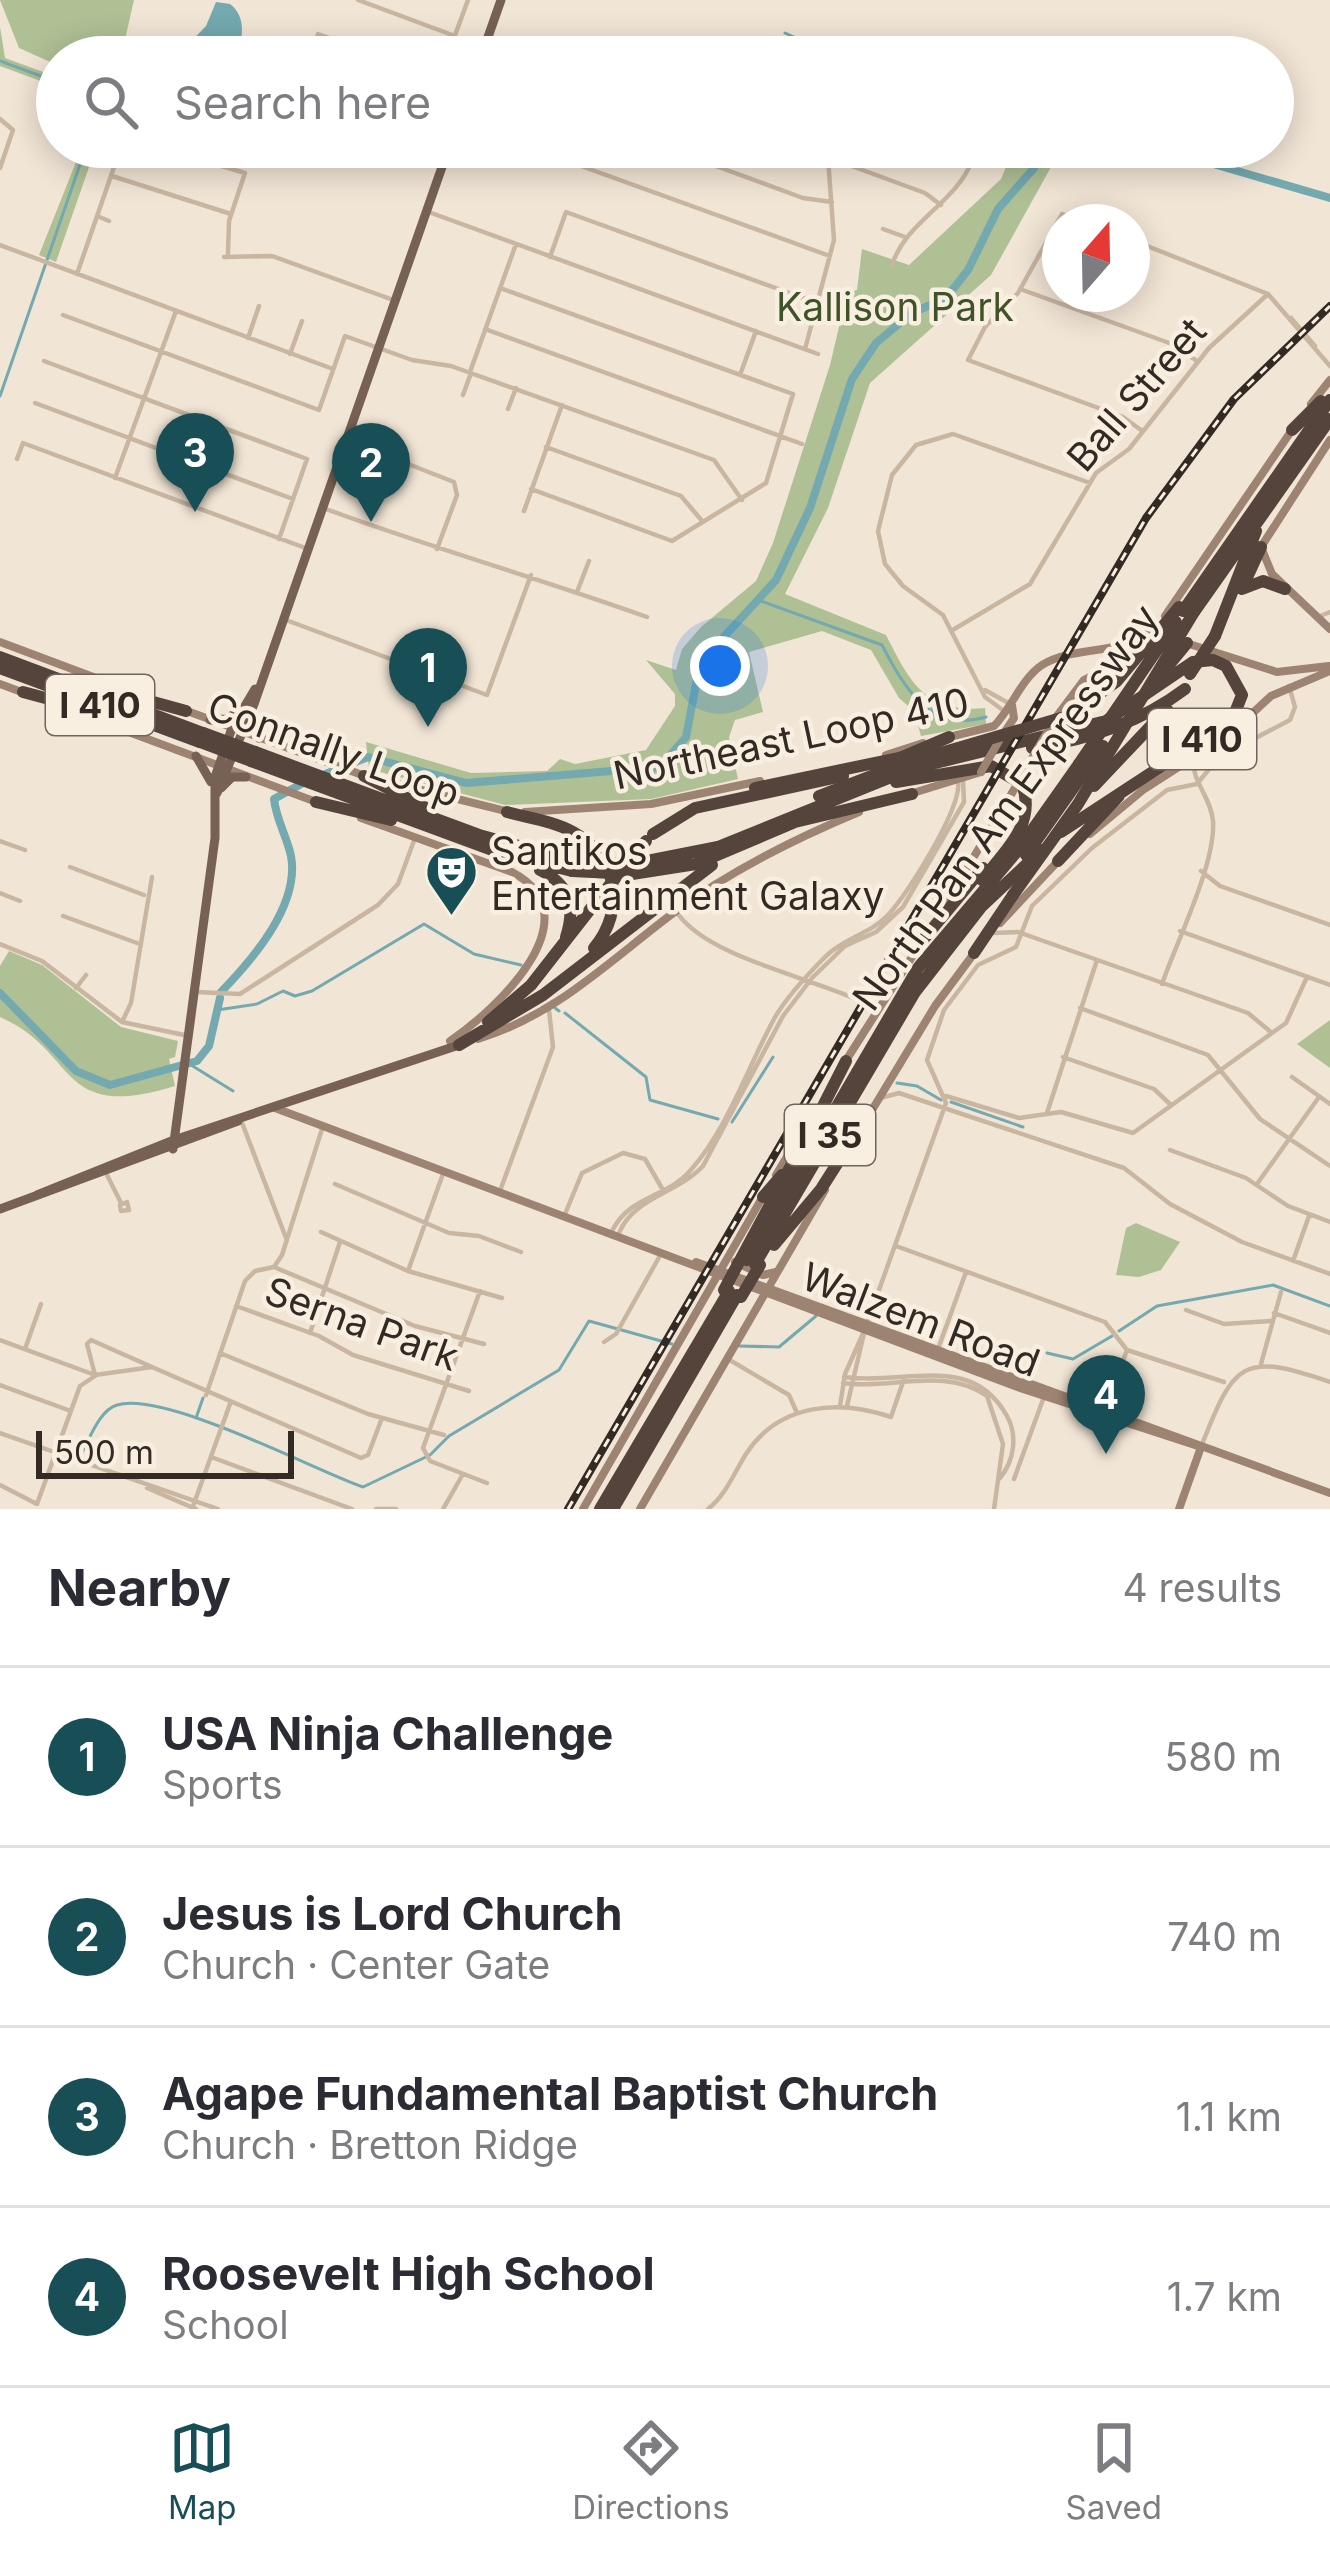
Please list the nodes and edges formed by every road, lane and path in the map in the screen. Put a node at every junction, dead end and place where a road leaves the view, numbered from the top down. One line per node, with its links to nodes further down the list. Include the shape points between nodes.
1 (358, 0): 4 (street)
2 (468, 0): 4 (street)
3 (497, 1): 5 (main road)
4 (455, 36)
5 (487, 36)
6 (0, 119): 7 (street, via 11,124)
7 (0, 168)
8 (115, 168): 16 (street)
9 (228, 168): 20 (street, via 245,173)
10 (441, 168): 19 (main road)
11 (594, 168): 29 (street)
12 (721, 168): 17 (street)
13 (829, 168): 17 (street)
14 (856, 168): 18 (street)
15 (969, 168): 18 (street)
16 (112, 176): 20 (street); 21 (street)
17 (832, 202): 29 (street)
18 (940, 205): 24 (street)
19 (426, 211): 25 (street); 36 (main road)
20 (231, 214): 36 (street, via 226,257 272,256)
21 (97, 217): 22 (street); 32 (street)
22 (109, 221)
23 (883, 229): 24 (street)
24 (906, 237): 31 (street)
25 (517, 244): 30 (street); 33 (street)
26 (0, 245): 32 (street)
27 (1150, 247): 35 (street)
28 (1042, 250): 34 (street)
29 (830, 256): 37 (street)
30 (550, 257): 37 (street, via 566,212); 43 (street)
31 (892, 265)
32 (77, 274): 39 (street)
33 (500, 288): 42 (street); 55 (street)
34 (1020, 289): 51 (street); 66 (street, via 968,360)
35 (1268, 294): 51 (street, Ball Street); 52 (street)
36 (396, 301): 45 (main road)
37 (817, 303): 46 (street)
38 (260, 306): 44 (street)
39 (176, 311): 44 (street); 47 (street)
40 (63, 315): 47 (street)
41 (302, 321): 48 (street)
42 (485, 329): 54 (street); 67 (street)
43 (756, 331): 46 (street); 55 (street)
44 (248, 338): 48 (street)
45 (379, 347): 53 (street, via 345,336); 54 (street); 69 (main road)
46 (805, 349): 49 (street)
47 (162, 351): 53 (street, via 319,410); 60 (street)
48 (290, 353): 53 (street)
49 (818, 354)
50 (44, 361): 60 (street)
51 (1197, 361): 66 (street, Ball Street)
52 (1330, 366)
53 (333, 370)
54 (470, 373): 57 (street); 58 (street)
55 (740, 375): 67 (street, via 793,394)
56 (1330, 380): 65 (main road)
57 (516, 388): 62 (street); 63 (street)
58 (463, 395)
59 (1330, 396): 65 (highway); 92 (highway, North Pan Am Expressway / I 35)
60 (144, 398): 68 (street); 77 (street, via 308,459)
61 (35, 404): 68 (street)
62 (562, 405): 72 (street); 78 (street, via 714,460)
63 (508, 409)
64 (1330, 419): 79 (highway, North Pan Am Expressway / I 35)
65 (1292, 430): 92 (main road)
66 (1143, 431): 75 (street, Ball Street)
67 (781, 437): 71 (street); 78 (street, via 770,478)
68 (130, 439): 74 (street); 77 (street)
69 (346, 440): 80 (main road); 86 (street, via 454,482)
70 (1330, 440): 84 (main road)
71 (802, 444)
72 (546, 447): 76 (street); 82 (street, via 681,496)
73 (17, 459): 74 (street, via 22,443)
74 (115, 478): 83 (street)
75 (1090, 483): 99 (street, Ball Street, via 1030,584); 99 (street, via 960,435 927,439 906,453 880,517 880,551 893,576 934,606)
76 (531, 490): 81 (street); 82 (street, via 672,541)
77 (293, 499): 83 (street)
78 (742, 500): 82 (street)
79 (1269, 503): 92 (highway, North Pan Am Expressway / I 35); 100 (highway)
80 (323, 508): 85 (main road); 86 (street)
81 (524, 511)
82 (703, 522)
83 (279, 538): 85 (street)
84 (1261, 547): 89 (main road); 90 (highway)
85 (308, 549): 96 (main road)
86 (437, 550): 88 (street)
87 (589, 561): 91 (street)
88 (531, 575): 91 (street); 96 (street, via 487,695)
89 (1285, 589): 90 (highway, via 1263,581); 95 (main road)
90 (1241, 590): 100 (highway)
91 (577, 592): 94 (street)
92 (1184, 606): 98 (main road); 101 (main road); 128 (highway, bridge, via 1087,706); 133 (highway, North Pan Am Expressway / I 35, bridge); 145 (highway, bridge)
93 (1330, 612): 95 (street)
94 (647, 617)
95 (1318, 617): 97 (main road)
96 (284, 620): 118 (main road)
97 (1330, 628)
98 (1152, 629): 106 (main road); 117 (main road, Northeast Loop 410, via 1137,641 1042,665)
99 (951, 631): 114 (street)
100 (1217, 639): 112 (highway, bridge)
101 (1150, 640): 102 (main road); 106 (main road)
102 (1170, 641): 104 (main road); 107 (highway)
103 (0, 642): 119 (main road, Northeast Loop 410)
104 (1187, 643): 107 (highway); 110 (main road)
105 (0, 657): 111 (highway, Connally Loop / I 410)
106 (1126, 657): 174 (main road, bridge, via 1084,680 1057,716)
107 (1174, 660): 123 (highway, via 1133,698)
108 (0, 668): 125 (highway, Connally Loop / I 410)
109 (1330, 668): 110 (main road); 116 (main road)
110 (1273, 671): 116 (main road)
111 (58, 677): 119 (highway); 125 (highway, Connally Loop / I 410)
112 (1190, 680): 140 (highway, via 1131,721); 145 (highway, bridge)
113 (0, 684): 115 (main road)
114 (984, 690): 117 (street); 120 (street)
115 (23, 692): 125 (highway)
116 (1287, 692): 130 (main road); 139 (street, via 1290,719 1219,757)
117 (1012, 705): 120 (main road, Northeast Loop 410); 126 (main road, via 1014,718)
118 (247, 709): 122 (main road); 125 (main road); 129 (main road)
119 (186, 711): 125 (main road, Northeast Loop 410)
120 (1003, 718): 121 (main road, Northeast Loop 410)
121 (994, 726): 124 (main road, Northeast Loop 410); 126 (main road)
122 (236, 730): 125 (main road, Northeast Loop 410); 129 (main road, Northeast Loop 410); 132 (main road)
123 (1066, 732): 127 (highway, Connally Loop / I 410); 135 (highway, I 410, via 1106,721 1187,664 1226,667 1241,690 1235,716)
124 (949, 737): 131 (highway); 146 (main road, Northeast Loop 410, via 651,804)
125 (202, 738): 129 (highway, Connally Loop / I 410, bridge); 132 (main road, Northeast Loop 410); 142 (main road)
126 (1000, 739): 138 (main road, bridge, via 981,772)
127 (1032, 740): 131 (highway); 152 (highway, Connally Loop / I 410, via 885,778)
128 (980, 742): 151 (highway, bridge, via 691,805); 152 (highway, bridge, via 820,796)
129 (255, 750): 136 (main road, Northeast Loop 410); 137 (main road, via 244,745 238,763); 141 (highway, Connally Loop / I 410)
130 (1193, 759): 134 (main road); 139 (street)
131 (881, 766): 151 (highway, via 695,808)
132 (222, 767): 137 (main road, Northeast Loop 410); 142 (main road)
133 (1083, 767): 145 (highway, North Pan Am Expressway / I 35); 174 (highway, North Pan Am Expressway / I 35, via 1019,849)
134 (1176, 769): 139 (street); 157 (main road)
135 (1147, 772): 157 (highway); 166 (highway, I 410, via 1064,829)
136 (364, 776): 146 (main road, Northeast Loop 410); 149 (highway)
137 (246, 777): 142 (main road, via 232,777); 144 (main road, Northeast Loop 410)
138 (961, 780): 143 (main road); 181 (street, via 957,803 895,906 835,947)
139 (1197, 781): 161 (street, via 1213,822); 172 (street, via 1167,790 1092,848 1032,906)
140 (896, 782): 147 (highway, Connally Loop / I 410); 174 (highway, I 410, via 997,767 1022,784 1028,803 1024,823)
141 (339, 788): 148 (highway, Connally Loop / I 410); 149 (highway, Connally Loop / I 410)
142 (214, 794): 186 (main road)
143 (912, 794): 147 (highway); 167 (main road, via 794,842)
144 (312, 801): 148 (highway); 150 (main road, Northeast Loop 410)
145 (1072, 802): 166 (highway, North Pan Am Expressway); 178 (highway, bridge)
146 (507, 812): 187 (highway, via 585,839 615,889 605,934)
147 (796, 822): 154 (highway, Connally Loop / I 410)
148 (454, 835): 156 (highway, Connally Loop / I 410)
149 (479, 835): 158 (highway, Connally Loop / I 410)
150 (416, 838): 186 (street, via 401,878 378,905 240,994); 194 (main road, Northeast Loop 410, via 527,880 543,902 545,926 500,1001)
151 (650, 838): 177 (highway, bridge)
152 (736, 839): 160 (highway, Connally Loop / I 410)
153 (0, 841): 155 (street)
154 (752, 843): 160 (highway, Connally Loop / I 410, via 696,864); 187 (highway, via 690,877)
155 (25, 850)
156 (497, 851): 158 (highway, Connally Loop / I 410); 177 (highway, via 564,887 572,915)
157 (1058, 861): 169 (main road)
158 (572, 866): 160 (highway, Connally Loop / I 410, bridge)
159 (70, 867): 164 (street)
160 (632, 869)
161 (1201, 871): 170 (street, via 1220,886); 171 (street)
162 (152, 877): 164 (street)
163 (0, 893): 165 (street)
164 (146, 896): 176 (street)
165 (20, 901)
166 (982, 906): 243 (highway, North Pan Am Expressway / I 35, via 915,992)
167 (676, 911): 181 (street, via 714,946); 190 (main road)
168 (63, 916): 176 (street)
169 (1005, 917): 172 (street); 173 (main road)
170 (1330, 925)
171 (1180, 931): 182 (street); 183 (street)
172 (1020, 933): 173 (street); 179 (street); 202 (street, via 1016,946 982,960 944,1010 926,1060)
173 (990, 934): 178 (main road)
174 (930, 941): 188 (main road); 199 (highway, North Pan Am Expressway / I 35)
175 (0, 944): 185 (street, via 42,961)
176 (139, 944): 191 (street)
177 (564, 944): 194 (highway, via 514,1003)
178 (974, 952): 198 (main road)
179 (1097, 960): 183 (street); 189 (street)
180 (86, 975): 185 (street)
181 (809, 977): 188 (street); 225 (street, via 772,1022 704,1153)
182 (1307, 977): 184 (street); 192 (street, via 1294,1015)
183 (1162, 984): 192 (street, via 1259,1018)
184 (1330, 985)
185 (76, 988): 191 (street)
186 (196, 992): 193 (main road)
187 (530, 1003): 194 (highway)
188 (876, 1008): 196 (main road)
189 (1080, 1008): 195 (street); 197 (street, via 1203,1053)
190 (549, 1010): 194 (main road); 224 (street, via 553,1047)
191 (122, 1022): 193 (street)
192 (1272, 1034): 197 (street)
193 (189, 1036): 213 (main road)
194 (454, 1043): 204 (main road)
195 (1063, 1057): 206 (street, via 1154,1089); 210 (street)
196 (846, 1061): 227 (main road); 251 (highway, bridge)
197 (1222, 1070): 206 (street); 216 (street, via 1253,1113)
198 (894, 1072): 201 (street); 207 (main road)
199 (853, 1076): 227 (highway); 243 (highway, North Pan Am Expressway / I 35)
200 (1292, 1077): 203 (street)
201 (905, 1095): 207 (street, via 893,1093); 209 (street)
202 (946, 1096): 209 (street); 210 (street, via 1019,1118)
203 (1319, 1097): 205 (street); 216 (street)
204 (305, 1098): 208 (main road); 211 (main road, via 298,1108)
205 (1330, 1104)
206 (1172, 1106): 210 (street, via 1133,1133)
207 (873, 1107): 243 (highway, via 826,1182); 244 (main road)
208 (275, 1108): 211 (main road, Walzem Road); 212 (main road)
209 (944, 1109): 238 (street); 242 (street, via 1124,1168 1173,1205)
210 (1047, 1113)
211 (304, 1119): 214 (main road, Walzem Road)
212 (240, 1121): 215 (main road); 217 (main road); 236 (street)
213 (176, 1125): 215 (main road); 217 (main road)
214 (323, 1126): 220 (main road, Walzem Road); 236 (street)
215 (194, 1133): 217 (main road)
216 (1288, 1140): 219 (street); 223 (street)
217 (174, 1144): 221 (main road); 226 (main road)
218 (1169, 1150): 223 (street)
219 (1330, 1166)
220 (444, 1171): 224 (main road, Walzem Road); 233 (street)
221 (106, 1173): 226 (main road); 228 (street)
222 (335, 1184): 233 (street)
223 (1257, 1184): 231 (street)
224 (500, 1191): 230 (main road, Walzem Road)
225 (664, 1191): 230 (street, via 645,1159 623,1153 580,1175); 235 (street, via 632,1204)
226 (37, 1196): 229 (main road)
227 (763, 1197): 241 (main road)
228 (121, 1203)
229 (0, 1209)
230 (565, 1214): 235 (main road, Walzem Road)
231 (1310, 1214): 232 (street); 242 (street)
232 (1330, 1222)
233 (426, 1224): 240 (street); 247 (street)
234 (321, 1232): 237 (street)
235 (615, 1232): 239 (main road, Walzem Road)
236 (287, 1240): 245 (street)
237 (341, 1240): 247 (street); 250 (street)
238 (895, 1246): 248 (street); 262 (street)
239 (662, 1251): 246 (main road, Walzem Road); 267 (street)
240 (521, 1252)
241 (732, 1253): 244 (main road, via 736,1264 760,1274); 246 (main road); 251 (main road)
242 (1293, 1261): 249 (street)
243 (754, 1264): 251 (highway, North Pan Am Expressway / I 35, bridge)
244 (781, 1266): 252 (main road); 256 (main road)
245 (274, 1267): 250 (street); 258 (street, via 248,1277)
246 (707, 1267): 251 (main road); 251 (main road, Walzem Road)
247 (408, 1271): 253 (street)
248 (966, 1272): 270 (street, via 1105,1322); 272 (street)
249 (1330, 1274)
250 (326, 1286): 263 (street); 265 (street, via 370,1310)
251 (726, 1286): 252 (main road, Walzem Road); 260 (main road, via 747,1294); 278 (highway, North Pan Am Expressway / I 35); 278 (highway, North Pan Am Expressway / I 35, via 707,1347); 319 (main road)
252 (767, 1289): 256 (main road, Walzem Road); 260 (main road)
253 (480, 1291): 255 (street); 265 (street)
254 (1281, 1292): 261 (street)
255 (502, 1298)
256 (792, 1298): 260 (main road); 262 (main road, Walzem Road)
257 (41, 1304): 269 (street)
258 (236, 1306): 263 (street, Serna Park); 271 (street)
259 (1186, 1310): 261 (street, via 1224,1324)
260 (754, 1312): 273 (main road)
261 (1272, 1317): 264 (street); 274 (street)
262 (866, 1326): 272 (main road, Walzem Road); 272 (main road, Walzem Road); 279 (street)
263 (310, 1333): 282 (street, Serna Park)
264 (1330, 1333)
265 (463, 1337): 268 (street); 282 (street)
266 (0, 1340): 269 (street)
267 (604, 1342)
268 (484, 1344)
269 (25, 1348): 277 (street)
270 (1127, 1350): 283 (street); 291 (street)
271 (220, 1353): 287 (street); 294 (street)
272 (939, 1354): 276 (street); 286 (main road, Walzem Road)
273 (727, 1359): 293 (street, via 784,1390); 322 (main road)
274 (1261, 1364): 281 (street); 283 (street)
275 (152, 1367): 277 (street); 277 (street, via 91,1340); 287 (street)
276 (932, 1374): 280 (street); 297 (street, via 988,1388)
277 (95, 1376): 292 (street, via 84,1380)
278 (682, 1380): 320 (highway, North Pan Am Expressway / I 35); 321 (highway)
279 (846, 1380): 280 (street); 289 (street)
280 (903, 1382): 289 (street, via 891,1418); 299 (street, via 979,1390)
281 (1330, 1382)
282 (446, 1383): 285 (street, Serna Park); 295 (street)
283 (1226, 1383): 300 (street)
284 (0, 1385): 292 (street)
285 (469, 1391)
286 (1046, 1393): 290 (main road, Walzem Road); 291 (main road, Walzem Road); 307 (street)
287 (206, 1395): 288 (street)
288 (230, 1404): 294 (street, via 364,1459); 302 (street)
289 (844, 1406): 293 (street)
290 (1076, 1408): 291 (main road); 300 (main road, Walzem Road)
291 (1105, 1409): 300 (main road, Walzem Road)
292 (70, 1411): 301 (street)
293 (797, 1413): 323 (street, via 757,1440)
294 (382, 1418): 295 (street)
295 (429, 1429): 298 (street); 305 (street, via 427,1457)
296 (0, 1433): 301 (street)
297 (1013, 1433): 299 (street); 304 (street)
298 (444, 1435)
299 (1001, 1436): 303 (street)
300 (1201, 1447): 310 (main road, Walzem Road); 325 (main road)
301 (56, 1454): 311 (street); 312 (street)
302 (211, 1457): 312 (street); 315 (street)
303 (1002, 1457): 304 (street); 306 (street)
304 (1011, 1458): 306 (street)
305 (463, 1474): 308 (street); 318 (street)
306 (1000, 1478): 324 (street)
307 (1015, 1479)
308 (487, 1483)
309 (0, 1484): 311 (street)
310 (1330, 1493)
311 (38, 1504): 313 (street)
312 (194, 1507): 314 (street)
313 (28, 1509)
314 (218, 1509)
315 (352, 1509)
316 (376, 1509): 317 (street)
317 (396, 1509)
318 (443, 1509)
319 (583, 1509)
320 (600, 1509)
321 (618, 1509)
322 (640, 1509)
323 (708, 1509)
324 (994, 1509)
325 (1179, 1509)

